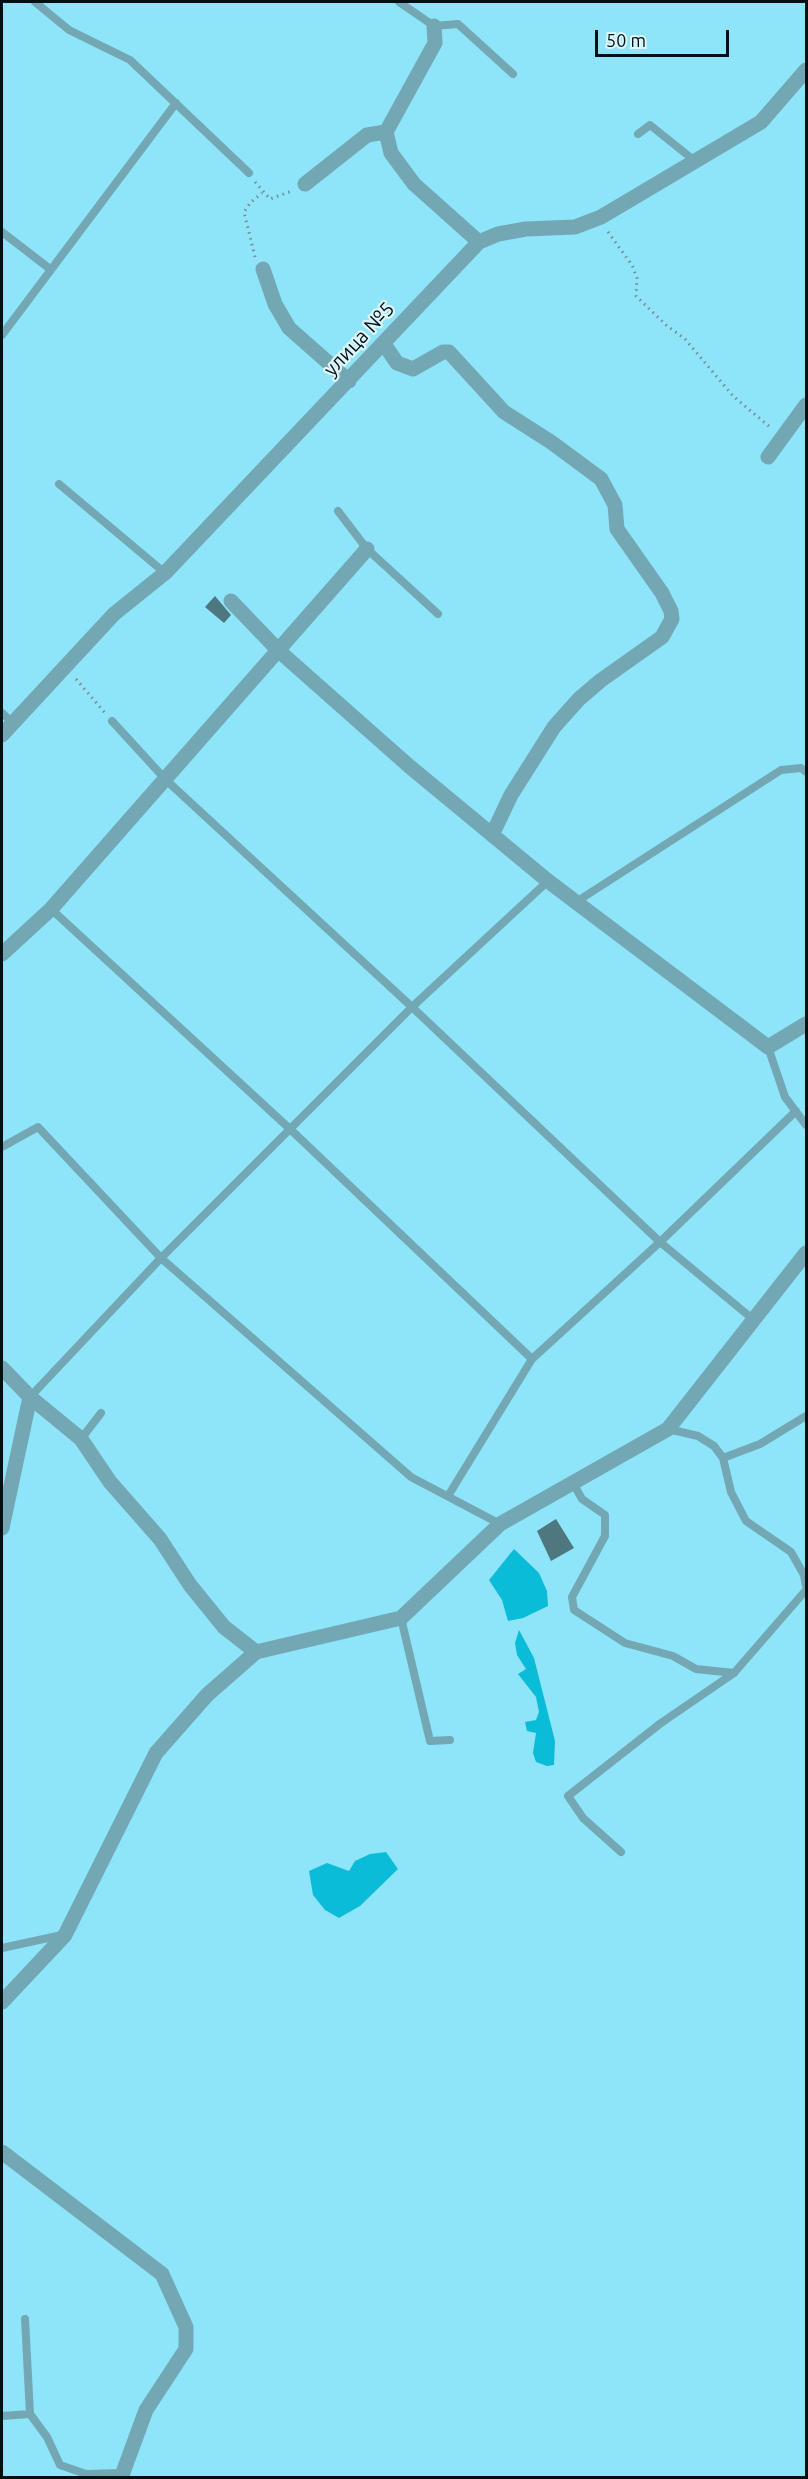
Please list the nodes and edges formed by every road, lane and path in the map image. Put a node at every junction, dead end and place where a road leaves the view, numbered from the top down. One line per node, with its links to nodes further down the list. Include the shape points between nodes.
1 (34, 2): 6 (lane, via 69,30 130,60)
2 (399, 2): 3 (lane)
3 (434, 26): 5 (lane, via 458,24); 7 (street, via 435,43)
4 (807, 70): 9 (street, улица №5, via 761,122)
5 (513, 74)
6 (176, 103): 10 (lane); 16 (lane)
7 (386, 132): 11 (street, via 367,135); 15 (street, via 391,153 414,184)
8 (638, 134): 9 (lane, via 650,125)
9 (695, 161): 13 (street, улица №5)
10 (249, 173): 12 (path)
11 (305, 184): 12 (path, via 270,199)
12 (262, 193): 17 (path, via 244,212 250,243)
13 (601, 217): 15 (street, улица №5, via 574,227 526,229); 22 (path, via 623,257 632,265 637,278 636,296 685,339 733,396)
14 (2, 232): 16 (lane)
15 (479, 242): 19 (street, улица №5)
16 (50, 269): 18 (lane)
17 (263, 269): 20 (street, via 275,304 289,328)
18 (2, 335)
19 (384, 344): 20 (street, улица №5); 38 (street, via 397,363 413,369 449,352 504,412 601,479 615,505 617,529 662,593 672,619 662,637 600,681 554,726 511,795)
20 (349, 381): 27 (street, улица №5)
21 (807, 405): 22 (street)
22 (783, 436): 23 (street)
23 (768, 457)
24 (59, 484): 27 (lane)
25 (338, 511): 26 (lane)
26 (367, 549): 29 (lane); 30 (street)
27 (165, 573): 31 (street, улица №5, via 114,614)
28 (231, 601): 30 (street)
29 (438, 614)
30 (279, 651): 37 (street); 38 (street)
31 (66, 668): 33 (path); 34 (street, улица №5)
32 (2, 713): 34 (lane)
33 (112, 721): 37 (lane)
34 (14, 724): 35 (street, улица №5)
35 (2, 735)
36 (807, 772): 40 (lane, via 801,768 781,770)
37 (166, 780): 41 (street); 43 (lane)
38 (492, 835): 39 (street)
39 (548, 881): 40 (street); 43 (lane)
40 (576, 902): 45 (street)
41 (51, 909): 42 (street); 48 (lane)
42 (2, 954)
43 (412, 1007): 48 (lane); 50 (lane)
44 (807, 1024): 45 (street)
45 (768, 1047): 46 (lane, via 784,1097)
46 (796, 1111): 47 (lane); 50 (lane)
47 (807, 1125)
48 (290, 1129): 52 (lane); 54 (lane)
49 (3, 1144): 52 (lane, via 38,1127)
50 (660, 1242): 53 (lane); 54 (lane)
51 (807, 1253): 53 (street)
52 (161, 1257): 56 (lane); 63 (lane, via 411,1476)
53 (755, 1321): 59 (street)
54 (532, 1359): 63 (lane)
55 (2, 1368): 56 (street)
56 (30, 1397): 60 (street); 65 (street)
57 (101, 1413): 60 (lane)
58 (807, 1416): 61 (lane, via 760,1443)
59 (669, 1429): 61 (lane, via 698,1436 714,1446); 62 (street)
60 (81, 1439): 68 (street, via 224,1627)
61 (723, 1458): 66 (lane, via 730,1492 746,1521 790,1552)
62 (573, 1483): 64 (street); 69 (lane, via 582,1498 605,1515 605,1536 572,1597 574,1610 625,1643 673,1656 696,1669)
63 (448, 1496): 64 (lane)
64 (500, 1524): 67 (street)
65 (2, 1528)
66 (807, 1588): 69 (lane)
67 (401, 1618): 68 (street); 70 (lane, via 430,1741)
68 (256, 1652): 72 (street, via 207,1695 156,1753)
69 (734, 1673): 71 (lane, via 661,1723 568,1796 583,1818)
70 (450, 1740)
71 (621, 1852)
72 (65, 1935): 73 (lane); 74 (street)
73 (2, 1948)
74 (2, 2002)
75 (2, 2152): 79 (street, via 162,2274 186,2328 186,2349 146,2410)
76 (26, 2319): 77 (lane)
77 (30, 2414): 78 (lane); 79 (lane, via 60,2465 86,2474)
78 (2, 2416)
79 (121, 2475)

